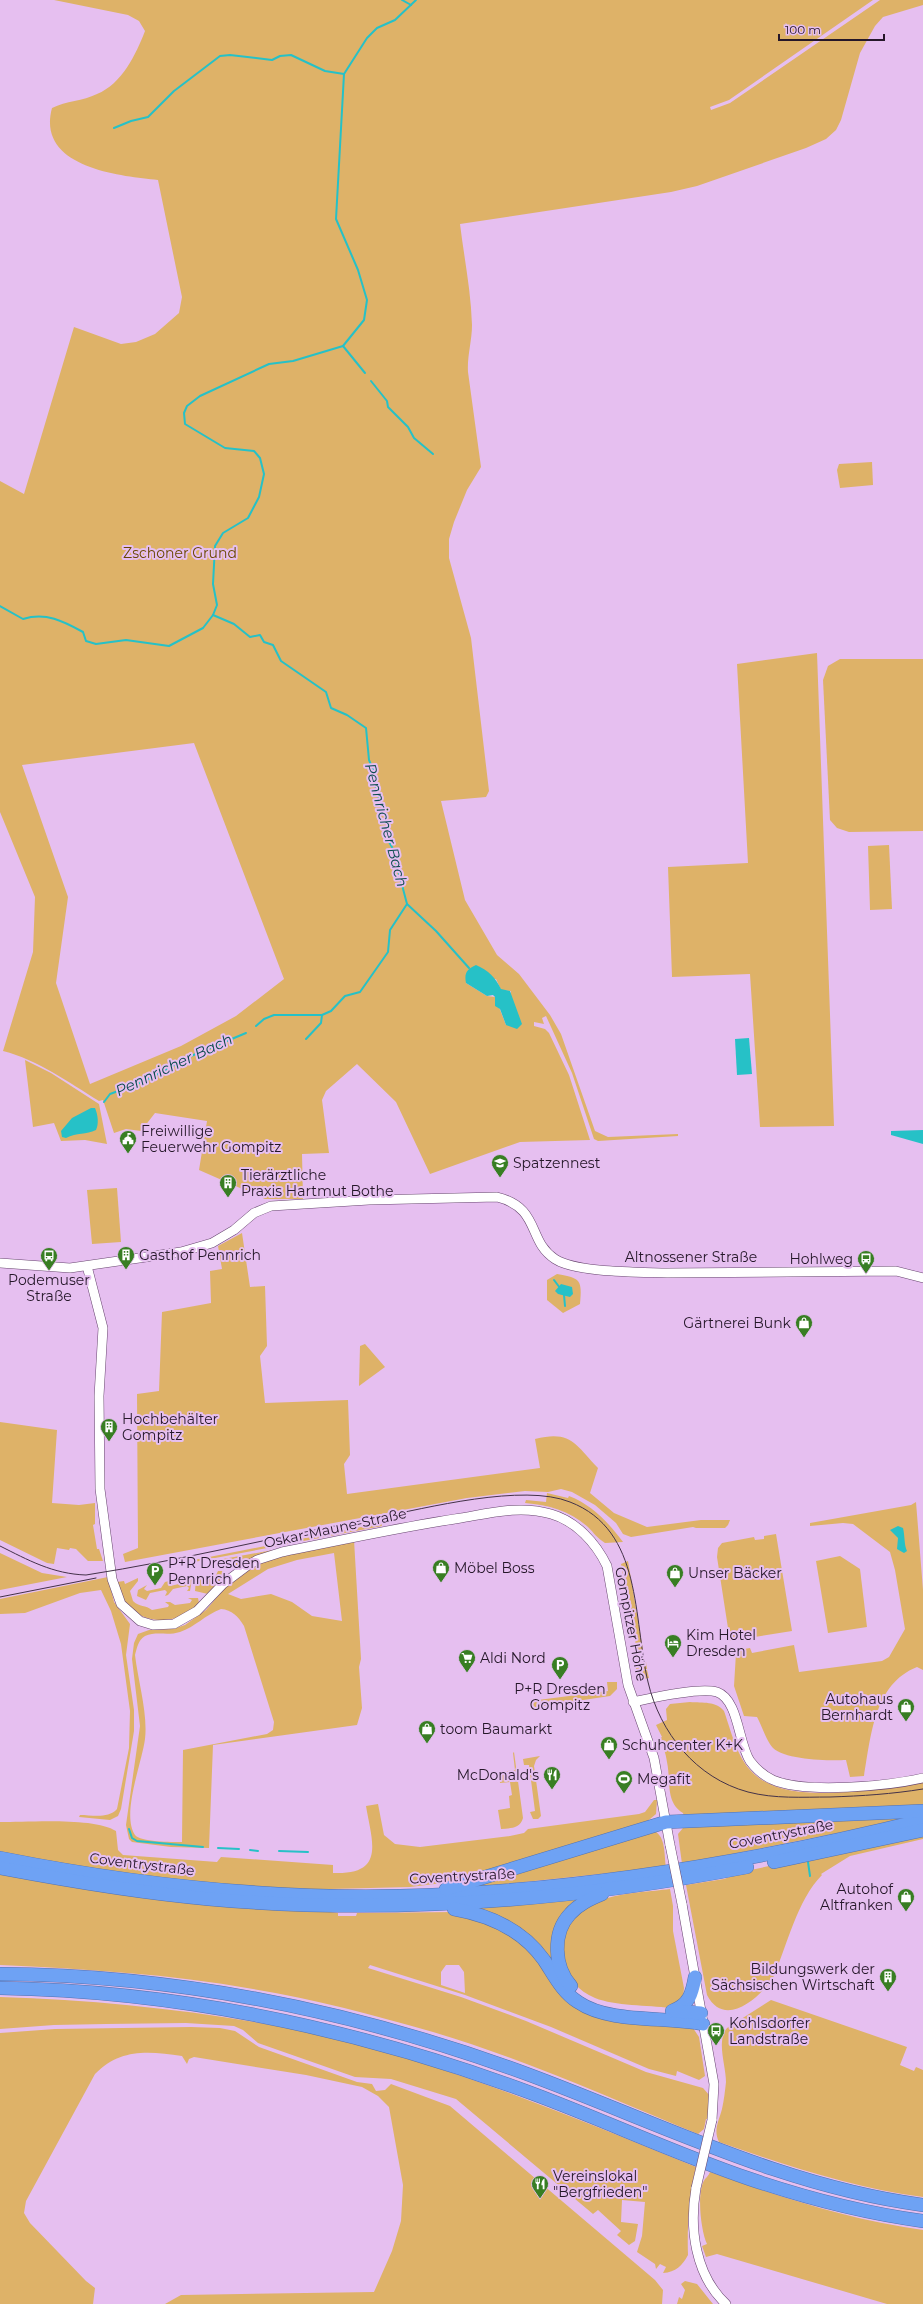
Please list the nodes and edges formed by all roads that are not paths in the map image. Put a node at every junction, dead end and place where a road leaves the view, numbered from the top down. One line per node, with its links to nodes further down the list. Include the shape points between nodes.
1 (0, 1263): 2 (street, Altnossener Straße, via 49,1268)
2 (86, 1266): 3 (street, Altnossener Straße, via 181,1252 212,1243 234,1230 254,1213 272,1206 369,1200 497,1197 520,1206 546,1250 555,1259 568,1265 667,1273 896,1271); 4 (street, Oskar-Maune-Straße, via 103,1328 99,1396 100,1489 110,1567 121,1604 140,1621 164,1626 186,1619 233,1576 257,1560 282,1552 488,1514 519,1510 552,1514 579,1529)
3 (923, 1278)
4 (601, 1553): 5 (street, Gompitzer Höhe, via 608,1570)
5 (633, 1702): 6 (street, Gompitzer Höhe, via 698,1692 716,1692 722,1695 732,1709 750,1760 772,1780 796,1786 827,1787 875,1785); 9 (street, Gompitzer Höhe, via 654,1758)
6 (923, 1778)
7 (923, 1811): 9 (highway)
8 (923, 1820): 14 (highway, Coventrystraße, via 747,1858 610,1880)
9 (666, 1822): 14 (highway, via 473,1881); 16 (street, bridge)
10 (923, 1830): 13 (highway, via 745,1868)
11 (0, 1858): 14 (highway, Coventrystraße, via 117,1878 209,1889)
12 (0, 1868): 14 (highway, via 116,1888 209,1899 310,1904)
13 (614, 1889): 14 (highway, via 524,1899); 18 (highway, via 578,1906 564,1923 559,1934 557,1951 562,1973 578,1992 593,2001)
14 (425, 1900): 19 (highway, via 478,1913 505,1925 535,1949 566,1992 591,2009 610,2014)
15 (0, 1974): 20 (highway, via 79,1977 186,1988 267,2001 351,2019 478,2056 754,2163 859,2193)
16 (695, 1977): 18 (highway, via 688,2002); 19 (street)
17 (0, 1988): 21 (highway, via 74,1991 186,2003 258,2015 343,2034 462,2068 750,2179 836,2204)
18 (672, 2011): 19 (highway)
19 (702, 2019): 22 (street, bridge, via 714,2084 714,2110 692,2216 696,2243 707,2278)
20 (923, 2205)
21 (923, 2221)
22 (726, 2304)

